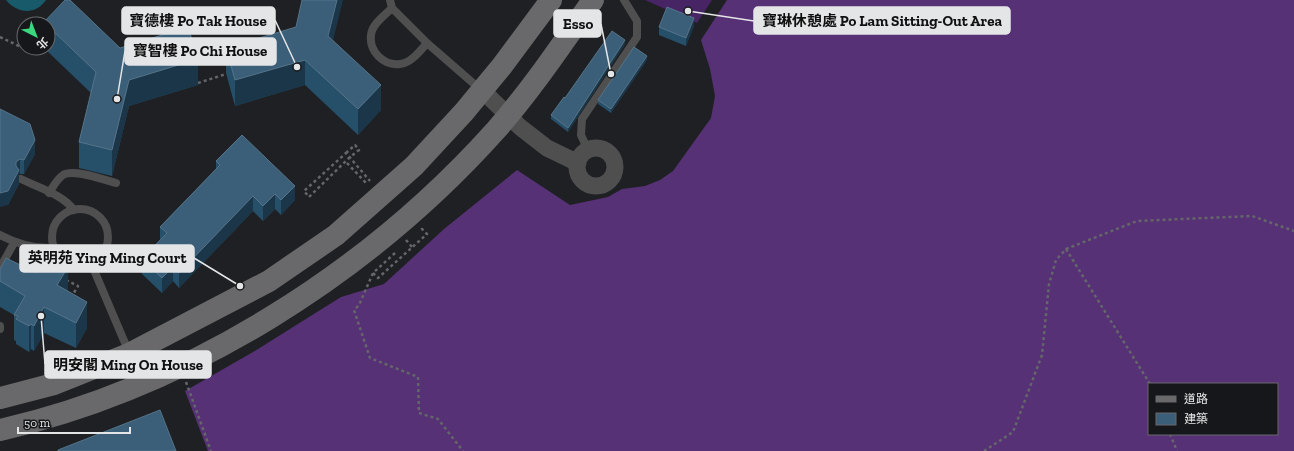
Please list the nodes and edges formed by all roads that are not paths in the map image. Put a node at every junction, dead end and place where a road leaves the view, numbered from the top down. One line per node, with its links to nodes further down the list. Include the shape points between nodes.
1 (551, 0): 6 (main road)
2 (593, 0): 7 (main road)
3 (624, 0): 8 (lane, via 637,22 636,38 585,112 580,127)
4 (391, 4): 5 (lane); 5 (lane, via 371,34 373,50 384,62 400,64 415,57)
5 (427, 43): 6 (lane)
6 (482, 90): 7 (street); 20 (main road, via 414,166 336,235 269,281)
7 (508, 116): 8 (street, via 546,148); 21 (main road, via 437,190 352,262 229,342)
8 (583, 156)
9 (21, 179): 11 (lane)
10 (116, 183): 11 (lane, via 75,173 64,174)
11 (49, 193): 12 (lane, via 68,203)
12 (74, 210): 15 (lane, via 65,213 54,224 51,240); 16 (lane, via 92,212 106,228 107,242 104,250 99,258)
13 (0, 235): 14 (lane)
14 (14, 243): 15 (lane, via 42,249); 17 (lane)
15 (54, 248): 16 (lane, via 68,263)
16 (91, 263): 20 (lane)
17 (0, 268)
18 (0, 326): 19 (lane)
19 (0, 329)
20 (129, 354): 21 (lane); 22 (main road, via 54,384)
21 (143, 384): 23 (main road, via 70,411)
22 (0, 398)
23 (0, 430)

